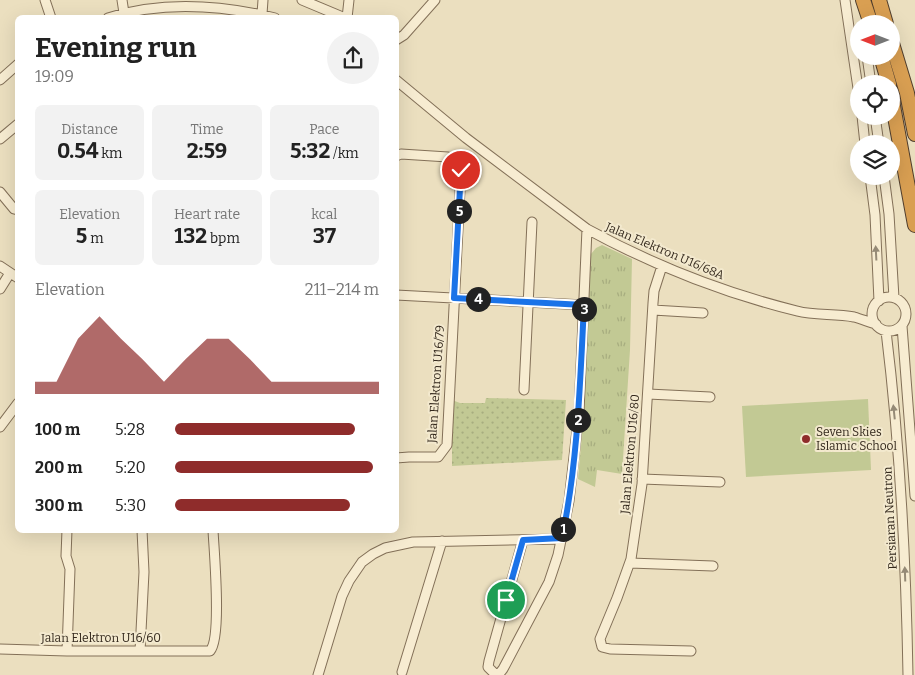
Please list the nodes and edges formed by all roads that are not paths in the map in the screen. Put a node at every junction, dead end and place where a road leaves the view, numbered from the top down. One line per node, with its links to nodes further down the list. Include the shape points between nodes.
1 (45, 0): 12 (street)
2 (122, 0): 13 (street)
3 (263, 0): 11 (street)
4 (302, 0): 16 (street)
5 (349, 0): 17 (street)
6 (435, 0): 21 (street)
7 (845, 0): 25 (street)
8 (861, 0): 18 (street); 19 (highway)
9 (879, 0): 20 (highway)
10 (192, 3): 11 (street); 14 (street)
11 (262, 14): 15 (street)
12 (50, 15)
13 (115, 15)
14 (121, 15)
15 (265, 15)
16 (339, 15)
17 (346, 15)
18 (862, 15)
19 (867, 15)
20 (883, 15)
21 (399, 38)
22 (899, 65): 29 (highway)
23 (15, 66): 24 (street)
24 (2, 73)
25 (856, 75)
26 (399, 82): 38 (street, Jalan Elektron U16/68A)
27 (897, 125): 37 (highway)
28 (15, 126): 30 (street)
29 (915, 134)
30 (0, 139)
31 (399, 155): 44 (street, via 448,157 461,170)
32 (871, 185): 48 (street, one-way to 32, via 875,215)
33 (885, 185): 45 (street)
34 (0, 192): 35 (street)
35 (15, 209)
36 (532, 222): 46 (street)
37 (915, 225)
38 (586, 229): 40 (street, Jalan Elektron U16/68A); 47 (street)
39 (0, 266): 41 (street)
40 (662, 266): 49 (street, Jalan Elektron U16/80, via 654,291); 51 (street, Jalan Elektron U16/68A, via 750,300 802,313)
41 (14, 276): 42 (street)
42 (0, 289)
43 (399, 295): 44 (street)
44 (454, 298): 46 (street); 60 (street, Jalan Elektron U16/79, via 447,445 438,457)
45 (894, 298): 48 (street, via 884,298); 53 (street, via 906,310)
46 (528, 302): 47 (street); 55 (street)
47 (584, 305): 67 (street, via 579,412 572,483)
48 (876, 305): 51 (street); 52 (street, via 873,316)
49 (653, 310): 50 (street); 56 (street, Jalan Elektron U16/80)
50 (703, 313)
51 (854, 317): 52 (street, Jalan Elektron U16/68A)
52 (876, 324): 54 (street)
53 (902, 326): 54 (street); 63 (street, Persiaran Neutron)
54 (886, 331): 78 (street, Persiaran Neutron, one-way to 54, via 903,505)
55 (524, 390)
56 (648, 394): 57 (street); 61 (street, Jalan Elektron U16/80)
57 (710, 397)
58 (15, 407): 59 (street)
59 (0, 427)
60 (399, 458)
61 (642, 479): 62 (street); 70 (street, Jalan Elektron U16/80)
62 (720, 482)
63 (915, 496)
64 (67, 533): 73 (street, via 66,556 70,569)
65 (142, 533): 74 (street, via 144,572)
66 (213, 533): 74 (street, Jalan Elektron U16/60, via 216,573 214,647 210,651)
67 (562, 538): 68 (street); 68 (street, via 549,582 499,674 488,667 489,661)
68 (523, 540): 69 (street)
69 (442, 541): 76 (street); 77 (street, via 413,542 385,548 362,562 342,596)
70 (630, 563): 71 (street); 75 (street, Jalan Elektron U16/80, via 600,639 602,646 610,649)
71 (713, 566)
72 (0, 649): 73 (street, Jalan Elektron U16/60)
73 (67, 651): 74 (street, Jalan Elektron U16/60)
74 (140, 651)
75 (691, 651)
76 (402, 672)
77 (318, 675)
78 (908, 675)

